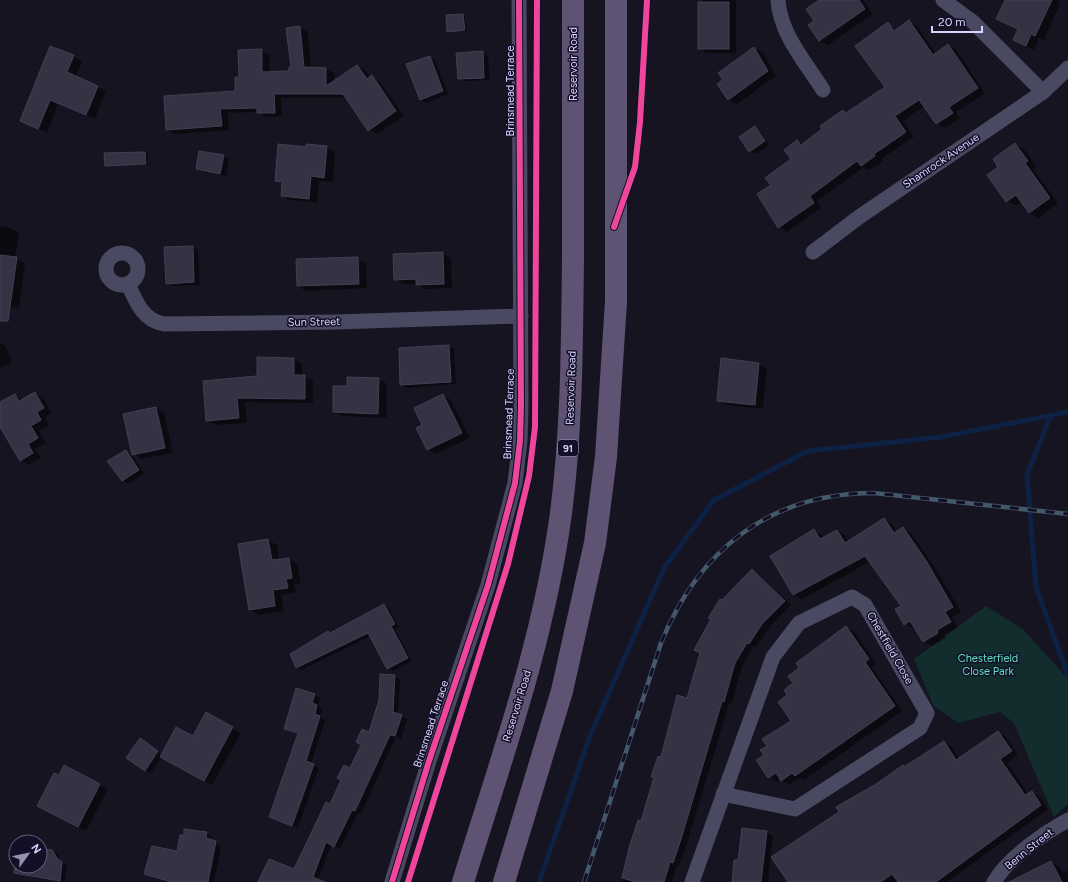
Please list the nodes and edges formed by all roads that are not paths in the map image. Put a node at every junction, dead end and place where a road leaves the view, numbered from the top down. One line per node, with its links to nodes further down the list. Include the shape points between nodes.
1 (520, 0): 11 (street, Brinsmead Terrace)
2 (573, 0): 16 (main road, Reservoir Road / 91, via 572,365 569,438 561,513 549,585 530,668)
3 (616, 0): 14 (main road, via 616,301 606,457 594,543 562,691)
4 (778, 0): 7 (street, via 779,13 788,34)
5 (943, 0): 8 (street, via 973,22)
6 (1068, 68): 8 (street, Shamrock Avenue)
7 (823, 90)
8 (1043, 92): 9 (street, Shamrock Avenue, via 859,217)
9 (813, 252)
10 (128, 284): 11 (street, Sun Street, via 146,316 154,322 164,324)
11 (521, 316): 15 (street, Brinsmead Terrace, via 520,441 515,483 488,585 429,761)
12 (723, 794): 12 (street, Chestfield Close, via 772,657 799,623 852,597 865,605 927,712 920,728 795,809); 17 (street, Chestfield Close)
13 (1068, 820): 18 (street, Benn Street, via 1040,837 1010,862)
14 (504, 878)
15 (392, 882)
16 (463, 882)
17 (692, 882)
18 (994, 882)

